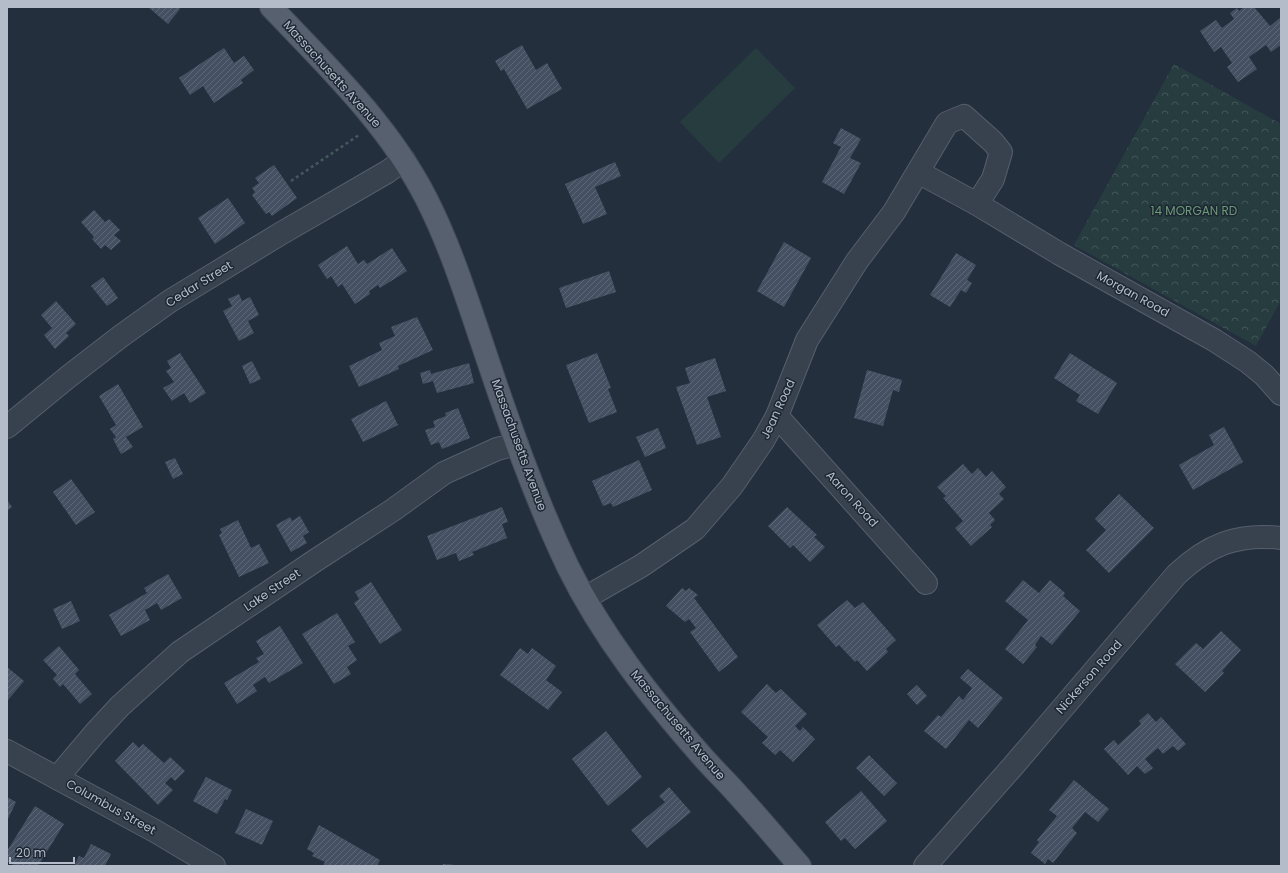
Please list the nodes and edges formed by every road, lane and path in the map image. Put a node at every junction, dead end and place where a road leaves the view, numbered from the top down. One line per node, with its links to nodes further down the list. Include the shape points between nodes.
1 (271, 7): 3 (main road, Massachusetts Avenue, via 371,114)
2 (359, 135): 5 (path)
3 (404, 160): 9 (street, Cedar Street, via 170,302 121,336); 10 (main road, Massachusetts Avenue, via 441,229)
4 (918, 172): 6 (street); 6 (street, Jean Road, via 948,123 964,116 993,142 1000,152 993,179); 8 (street, Jean Road, via 894,212 857,261 807,340)
5 (291, 181)
6 (977, 204): 7 (street, Morgan Road, via 1060,254 1214,340 1253,366)
7 (1281, 394)
8 (777, 416): 12 (street, Aaron Road); 13 (street, Jean Road, via 732,486 695,529 641,566)
9 (7, 427)
10 (517, 444): 13 (main road, Massachusetts Avenue, via 538,502); 15 (street, Lake Street, via 497,449 444,473 393,510 180,652 120,706)
11 (1281, 538): 18 (street, Nickerson Road, via 1248,537 1229,541 1192,560 1177,574 1020,759)
12 (926, 583)
13 (585, 598): 17 (main road, Massachusetts Avenue, via 634,674 702,756)
14 (7, 750): 15 (street, Columbus Street)
15 (58, 778): 16 (street, Columbus Street)
16 (214, 866)
17 (800, 866)
18 (925, 866)

